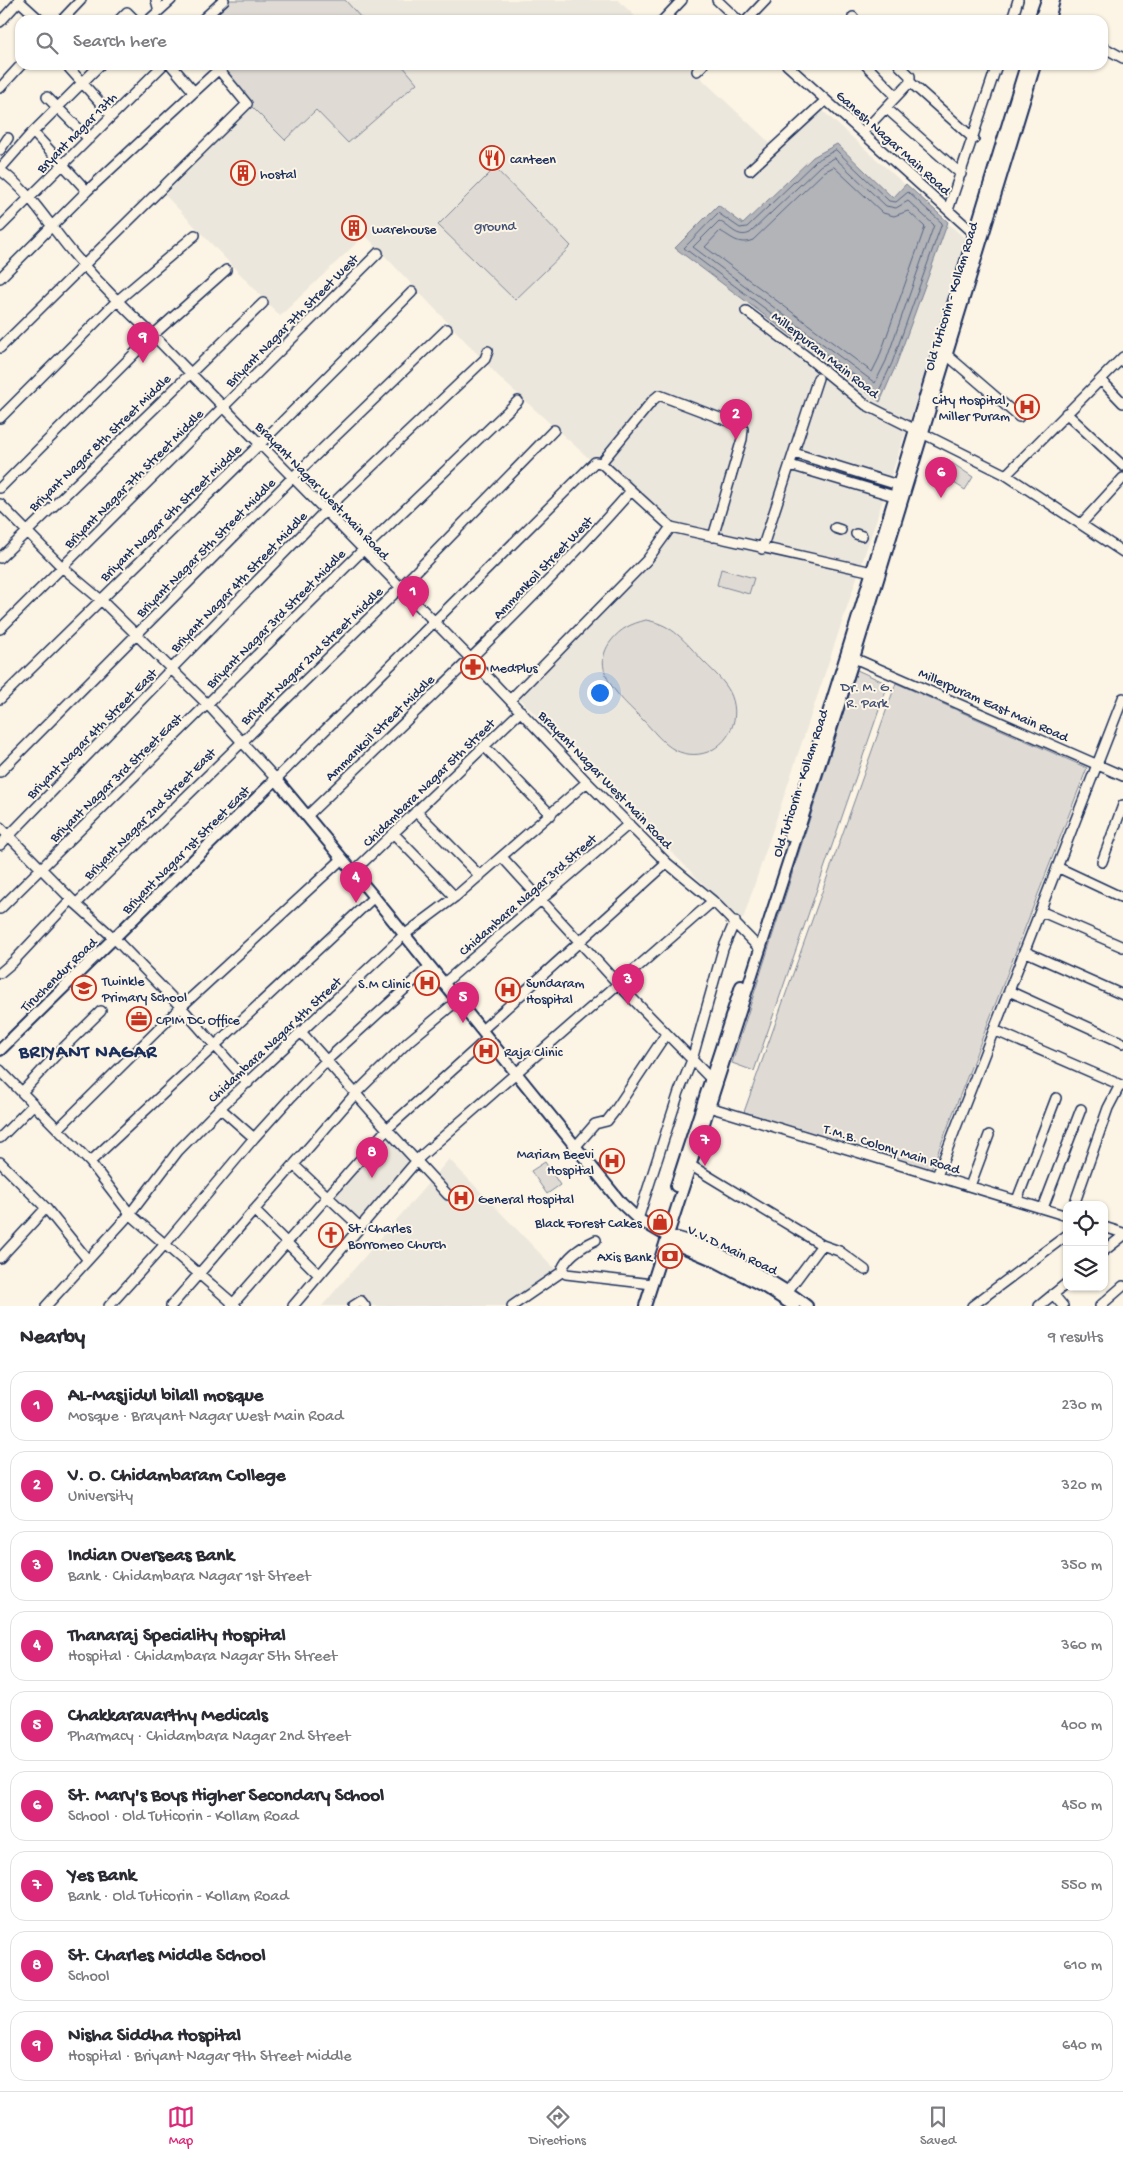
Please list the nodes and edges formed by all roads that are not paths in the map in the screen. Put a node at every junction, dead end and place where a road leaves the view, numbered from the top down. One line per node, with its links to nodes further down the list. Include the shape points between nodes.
1 (19, 0): 13 (street); 23 (street)
2 (81, 0): 14 (street)
3 (156, 0): 12 (street)
4 (171, 0): 12 (street)
5 (224, 0): 16 (street)
6 (682, 0): 17 (street)
7 (717, 0): 18 (street)
8 (766, 0): 19 (street)
9 (1018, 0): 20 (street)
10 (1047, 0): 21 (main road)
11 (1054, 0): 22 (main road)
12 (159, 11): 15 (street)
13 (35, 15)
14 (67, 15)
15 (155, 15)
16 (208, 15)
17 (667, 15)
18 (733, 15)
19 (752, 15)
20 (1014, 15)
21 (1047, 15)
22 (1049, 15)
23 (0, 22)
24 (1108, 49): 25 (street)
25 (1123, 58)
26 (16, 70): 41 (street)
27 (70, 70): 39 (street)
28 (94, 70): 39 (street)
29 (158, 70): 48 (street, Bryant nagar 13th)
30 (175, 70): 42 (street)
31 (214, 70): 42 (street)
32 (219, 70): 67 (street, via 247,104)
33 (792, 70): 45 (street, Ganesh Nagar Main Road)
34 (871, 70): 43 (street)
35 (904, 70): 40 (street, via 910,76)
36 (996, 70): 53 (street)
37 (1025, 70): 65 (main road)
38 (1033, 70): 65 (main road, Old Tuticorin - Kollam Road)
39 (81, 82): 46 (street); 48 (street)
40 (910, 82): 43 (street); 53 (street)
41 (0, 88)
42 (194, 92): 59 (street)
43 (896, 96): 47 (street)
44 (47, 97): 46 (street)
45 (826, 100): 50 (street, Ganesh Nagar Main Road); 57 (street)
46 (56, 108): 49 (street); 52 (street)
47 (886, 108): 50 (street); 58 (street)
48 (112, 116): 52 (street, Bryant nagar 13th)
49 (33, 132): 55 (street); 56 (street)
50 (863, 132): 61 (street, Ganesh Nagar Main Road)
51 (8, 138): 54 (street)
52 (89, 138): 55 (street, Bryant nagar 13th)
53 (974, 139): 58 (street)
54 (0, 150)
55 (63, 164): 59 (street); 60 (street, Bryant nagar 13th)
56 (0, 170): 60 (street, Brayant Nagar West Main Road)
57 (750, 170)
58 (961, 174): 61 (street)
59 (87, 191): 62 (street)
60 (29, 198): 62 (street, Brayant Nagar West Main Road); 63 (street, Bryant nagar 13th)
61 (948, 210): 65 (street, Ganesh Nagar Main Road)
62 (52, 226): 67 (street, Brayant Nagar West Main Road); 69 (street)
63 (0, 227)
64 (195, 235): 71 (street)
65 (978, 237): 77 (main road, Old Tuticorin - Kollam Road); 90 (main road)
66 (378, 253): 85 (street, Briyant Nagar 7th Street West)
67 (85, 266): 71 (street, Brayant Nagar West Main Road); 76 (street)
68 (226, 270): 75 (street)
69 (0, 278)
70 (412, 292): 91 (street, Briyant Nagar 6th Street Middle)
71 (117, 301): 75 (street, Brayant Nagar West Main Road); 88 (street)
72 (263, 302): 80 (street, Briyant Nagar 8th Street Middle)
73 (746, 311): 90 (street, Millerpuram Main Road, via 866,405)
74 (446, 329): 97 (street, Briyant Nagar 5th Street Middle)
75 (153, 335): 80 (street, Brayant Nagar West Main Road); 100 (street)
76 (0, 348)
77 (946, 354): 87 (street); 90 (main road, Old Tuticorin - Kollam Road)
78 (487, 355): 104 (street, Briyant Nagar 4th Street Middle)
79 (1123, 357): 82 (street)
80 (189, 373): 85 (street, Brayant Nagar West Main Road); 107 (street, Briyant Nagar 8th Street Middle)
81 (818, 378): 92 (street)
82 (1101, 380): 84 (street); 86 (street)
83 (518, 400): 110 (street, Briyant Nagar 3rd Street Middle)
84 (1123, 403)
85 (223, 407): 91 (street, Brayant Nagar West Main Road); 113 (street, Briyant Nagar 7th Street Middle)
86 (1066, 413): 95 (street); 96 (street)
87 (1019, 417)
88 (0, 418)
89 (554, 430): 115 (street, Briyant Nagar 2nd Street Middle)
90 (918, 431): 96 (street, Millerpuram Main Road); 99 (main road); 114 (main road, Old Tuticorin - Kollam Road)
91 (259, 445): 97 (street, Brayant Nagar West Main Road); 116 (street, Briyant Nagar 6th Street Middle)
92 (794, 453): 94 (street); 99 (street)
93 (601, 463): 101 (street); 108 (street, via 659,395 740,426 742,438); 117 (street, via 595,462)
94 (790, 466): 102 (street); 109 (street)
95 (1123, 466)
96 (1006, 475): 105 (street, Millerpuram Main Road)
97 (292, 478): 104 (street, Brayant Nagar West Main Road); 119 (street, Briyant Nagar 5th Street Middle)
98 (1123, 478): 105 (street)
99 (898, 485): 102 (main road)
100 (0, 488)
101 (631, 491): 106 (street); 120 (street, Ammankoil Street West, via 544,587)
102 (894, 496): 114 (main road)
103 (0, 504): 107 (street)
104 (324, 511): 110 (street, Brayant Nagar West Main Road); 122 (street, Briyant Nagar 4th Street Middle)
105 (1081, 524): 111 (street, Millerpuram Main Road)
106 (671, 527): 108 (street); 125 (street, via 647,560)
107 (27, 531): 112 (street, Briyant Nagar 8th Street Middle); 113 (street)
108 (713, 537): 109 (street)
109 (762, 548): 114 (street)
110 (363, 550): 115 (street, Brayant Nagar West Main Road); 126 (street, Briyant Nagar 3rd Street Middle)
111 (1123, 552)
112 (0, 558)
113 (63, 568): 116 (street); 118 (street, Briyant Nagar 7th Street Middle)
114 (876, 573): 121 (main road, Old Tuticorin - Kollam Road); 165 (main road)
115 (400, 588): 117 (street, Brayant Nagar West Main Road); 128 (street, Briyant Nagar 2nd Street Middle)
116 (100, 600): 119 (street); 124 (street, Briyant Nagar 6th Street Middle)
117 (434, 622): 120 (street, Brayant Nagar West Main Road); 133 (street)
118 (0, 629)
119 (136, 635): 122 (street); 131 (street, Briyant Nagar 5th Street Middle)
120 (470, 658): 125 (street, Brayant Nagar West Main Road); 138 (street, Ammankoil Street Middle)
121 (854, 658): 130 (street, Millerpuram East Main Road); 165 (main road, Old Tuticorin - Kollam Road)
122 (172, 670): 126 (street); 142 (street, Briyant Nagar 4th Street East)
123 (1123, 698): 130 (street)
124 (0, 699)
125 (510, 700): 127 (street, Brayant Nagar West Main Road)
126 (208, 705): 128 (street); 148 (street, Briyant Nagar 3rd Street East)
127 (521, 711): 129 (street, Chidambara Nagar 5th Street); 134 (street, Brayant Nagar West Main Road)
128 (241, 742): 133 (street); 157 (street, Briyant Nagar 2nd Street East)
129 (484, 746): 136 (street, Chidambara Nagar 5th Street); 137 (street)
130 (1096, 764): 132 (street, Millerpuram East Main Road); 149 (street)
131 (0, 772)
132 (1123, 776)
133 (276, 779): 138 (main road, V.V.D Main Road); 162 (main road, Briyant Nagar 1st Street East)
134 (587, 782): 137 (street, Chidambara Nagar 4th Street); 139 (street, Brayant Nagar West Main Road)
135 (1123, 806): 147 (street)
136 (416, 811): 141 (street, Chidambara Nagar 5th Street); 151 (street)
137 (551, 815): 144 (street, Chidambara Nagar 4th Street)
138 (306, 816): 145 (main road, V.V.D Main Road)
139 (629, 824): 146 (street, Brayant Nagar West Main Road); 156 (street, Chidambara Nagar 3rd Street)
140 (0, 827): 142 (street)
141 (394, 834): 150 (street, Chidambara Nagar 5th Street); 153 (street)
142 (8, 836): 143 (street, Briyant Nagar 4th Street East); 148 (street)
143 (0, 845)
144 (502, 857): 151 (street, Chidambara Nagar 4th Street); 156 (street)
145 (342, 859): 150 (main road, V.V.D Main Road); 174 (street)
146 (667, 862): 155 (street, Brayant Nagar West Main Road); 163 (street)
147 (1102, 862)
148 (41, 868): 157 (street); 158 (street, Briyant Nagar 3rd Street East)
149 (1057, 868): 154 (street); 159 (street)
150 (353, 872): 152 (main road, V.V.D Main Road)
151 (480, 876): 153 (street, Chidambara Nagar 4th Street)
152 (374, 896): 161 (main road, V.V.D Main Road); 182 (street)
153 (455, 898): 161 (street, Chidambara Nagar 4th Street)
154 (1123, 898)
155 (714, 900): 160 (street, Brayant Nagar West Main Road); 170 (street)
156 (541, 901): 163 (street); 169 (street, Chidambara Nagar 3rd Street)
157 (74, 902): 162 (street); 168 (street, Briyant Nagar 2nd Street East)
158 (0, 910)
159 (1040, 911): 164 (street); 166 (street)
160 (735, 921): 165 (street, Brayant Nagar West Main Road); 185 (street, via 723,948)
161 (404, 935): 167 (main road, V.V.D Main Road); 178 (street, Chidambara Nagar 4th Street)
162 (114, 939): 174 (street); 183 (main road, Tiruchendur Road)
163 (578, 942): 170 (street); 176 (street)
164 (1123, 946)
165 (757, 947): 188 (main road, Old Tuticorin - Kollam Road)
166 (1024, 951): 171 (street); 172 (street)
167 (429, 967): 169 (main road, V.V.D Main Road); 184 (street)
168 (0, 972)
169 (443, 984): 173 (main road, V.V.D Main Road)
170 (618, 985): 179 (street); 187 (street)
171 (1009, 991): 177 (street); 181 (street)
172 (1123, 995)
173 (457, 1001): 176 (main road, V.V.D Main Road); 192 (street, via 409,1041)
174 (181, 1007): 182 (street); 198 (street)
175 (101, 1011): 191 (street)
176 (482, 1030): 180 (main road, V.V.D Main Road)
177 (994, 1030): 190 (street); 209 (street)
178 (302, 1033): 184 (street); 189 (street, Chidambara Nagar 4th Street)
179 (666, 1034): 185 (street); 203 (street, via 607,1121 595,1124)
180 (487, 1039): 187 (main road, V.V.D Main Road); 199 (street)
181 (1123, 1043)
182 (214, 1046): 189 (street); 206 (street)
183 (0, 1050)
184 (327, 1060): 192 (street); 202 (street)
185 (692, 1060): 188 (street); 220 (street)
186 (0, 1070): 191 (street)
187 (516, 1072): 203 (main road, V.V.D Main Road); 204 (street)
188 (713, 1081): 195 (main road, Old Tuticorin - Kollam Road); 223 (main road)
189 (248, 1083): 196 (street, Chidambara Nagar 4th Street)
190 (1121, 1086): 214 (street, via 1108,1108)
191 (22, 1092): 194 (street)
192 (356, 1093): 199 (street); 207 (street)
193 (1056, 1098): 213 (street)
194 (34, 1104): 198 (street); 201 (street)
195 (709, 1106): 208 (main road, Old Tuticorin - Kollam Road); 209 (street, T.M.B. Colony Main Road)
196 (220, 1108): 202 (street); 218 (street, Chidambara Nagar 4th Street, via 178,1151)
197 (1081, 1109): 216 (street)
198 (58, 1129): 206 (street)
199 (386, 1129): 204 (street); 212 (street)
200 (989, 1136): 210 (street)
201 (0, 1138)
202 (254, 1138): 228 (street)
203 (576, 1146): 220 (main road, V.V.D Main Road, via 621,1203)
204 (416, 1161): 211 (street); 221 (street)
205 (0, 1162): 215 (street)
206 (90, 1162): 218 (street)
207 (294, 1164): 212 (street); 217 (street)
208 (690, 1165): 223 (main road, Old Tuticorin - Kollam Road); 229 (street)
209 (937, 1176): 210 (street, T.M.B. Colony Main Road)
210 (970, 1186): 213 (street, T.M.B. Colony Main Road)
211 (448, 1195)
212 (328, 1196): 221 (street); 227 (street)
213 (1017, 1200): 216 (street, T.M.B. Colony Main Road)
214 (1075, 1201)
215 (46, 1208): 231 (street); 232 (street)
216 (1043, 1208): 219 (street, T.M.B. Colony Main Road)
217 (254, 1210): 227 (street); 235 (street)
218 (130, 1214): 228 (street); 232 (street, Chidambara Nagar 4th Street)
219 (1063, 1215)
220 (638, 1219): 223 (main road, V.V.D Main Road)
221 (360, 1227): 236 (street)
222 (1108, 1228): 224 (street)
223 (664, 1234): 237 (main road, Old Tuticorin - Kollam Road); 240 (main road, V.V.D Main Road, via 697,1244 767,1278)
224 (1123, 1234): 230 (street)
225 (1063, 1238): 254 (street)
226 (596, 1240): 234 (street, via 582,1247 565,1263)
227 (287, 1242): 236 (street); 242 (street)
228 (166, 1243): 235 (street); 244 (street)
229 (822, 1245): 233 (street, via 839,1251); 240 (street)
230 (1108, 1247)
231 (0, 1258)
232 (88, 1260): 243 (street, Chidambara Nagar 4th Street)
233 (865, 1270)
234 (563, 1271): 237 (street, via 579,1276); 249 (street)
235 (199, 1274): 242 (street); 245 (street)
236 (319, 1275): 246 (street)
237 (648, 1284): 250 (main road); 251 (main road, Old Tuticorin - Kollam Road)
238 (1063, 1286): 241 (street)
239 (1123, 1286): 257 (street)
240 (784, 1294): 252 (main road, V.V.D Main Road); 253 (main road, V.V.D Main Road)
241 (1053, 1294): 255 (street); 256 (street)
242 (233, 1305)
243 (46, 1306)
244 (109, 1306)
245 (171, 1306)
246 (293, 1306)
247 (353, 1306): 248 (street, via 360,1301)
248 (365, 1306)
249 (512, 1306)
250 (638, 1306)
251 (645, 1306)
252 (794, 1306)
253 (808, 1306)
254 (972, 1306)
255 (1039, 1306)
256 (1063, 1306)
257 (1100, 1306)

